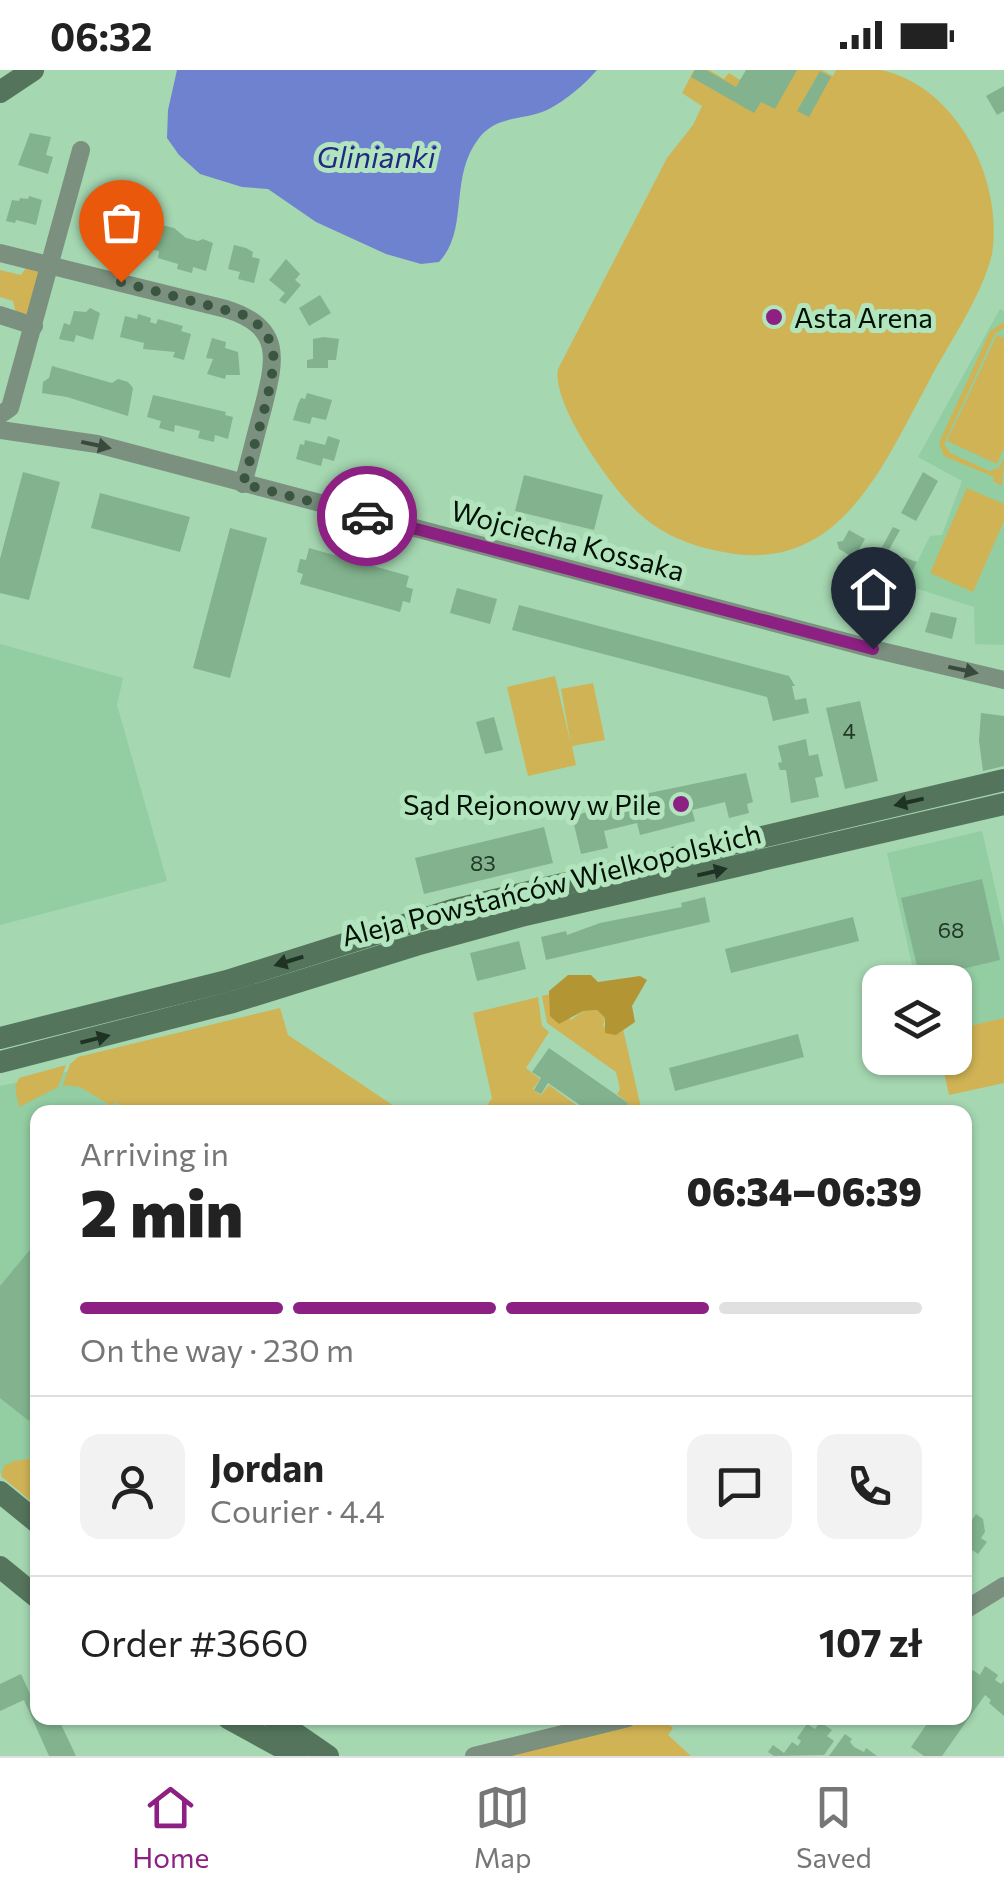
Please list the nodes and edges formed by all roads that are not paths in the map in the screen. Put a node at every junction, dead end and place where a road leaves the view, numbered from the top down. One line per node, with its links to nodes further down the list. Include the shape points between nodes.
1 (33, 70): 2 (main road)
2 (0, 92)
3 (81, 150): 5 (street)
4 (0, 253): 5 (street)
5 (51, 264): 7 (street); 10 (street, via 244,315 261,328 272,347 272,369)
6 (0, 316): 7 (street)
7 (34, 326): 8 (street, via 10,408)
8 (0, 415)
9 (0, 430): 10 (street, Wojciecha Kossaka, one-way to 10, via 97,444)
10 (243, 484): 11 (street, Wojciecha Kossaka, one-way to 11)
11 (1004, 680)
12 (1004, 780): 14 (main road, Aleja Powstańców Wielkopolskich, one-way to 14, via 452,910 227,981)
13 (1004, 804): 15 (main road, Aleja Powstańców Wielkopolskich, one-way to 13, via 525,915)
14 (0, 1038)
15 (0, 1062)
16 (0, 1492): 17 (main road)
17 (30, 1516)
18 (0, 1567): 20 (main road)
19 (1004, 1586): 21 (street)
20 (30, 1591)
21 (972, 1606)
22 (240, 1725): 25 (main road)
23 (284, 1725): 26 (main road)
24 (600, 1725): 27 (street)
25 (292, 1754)
26 (328, 1756)
27 (474, 1756)

